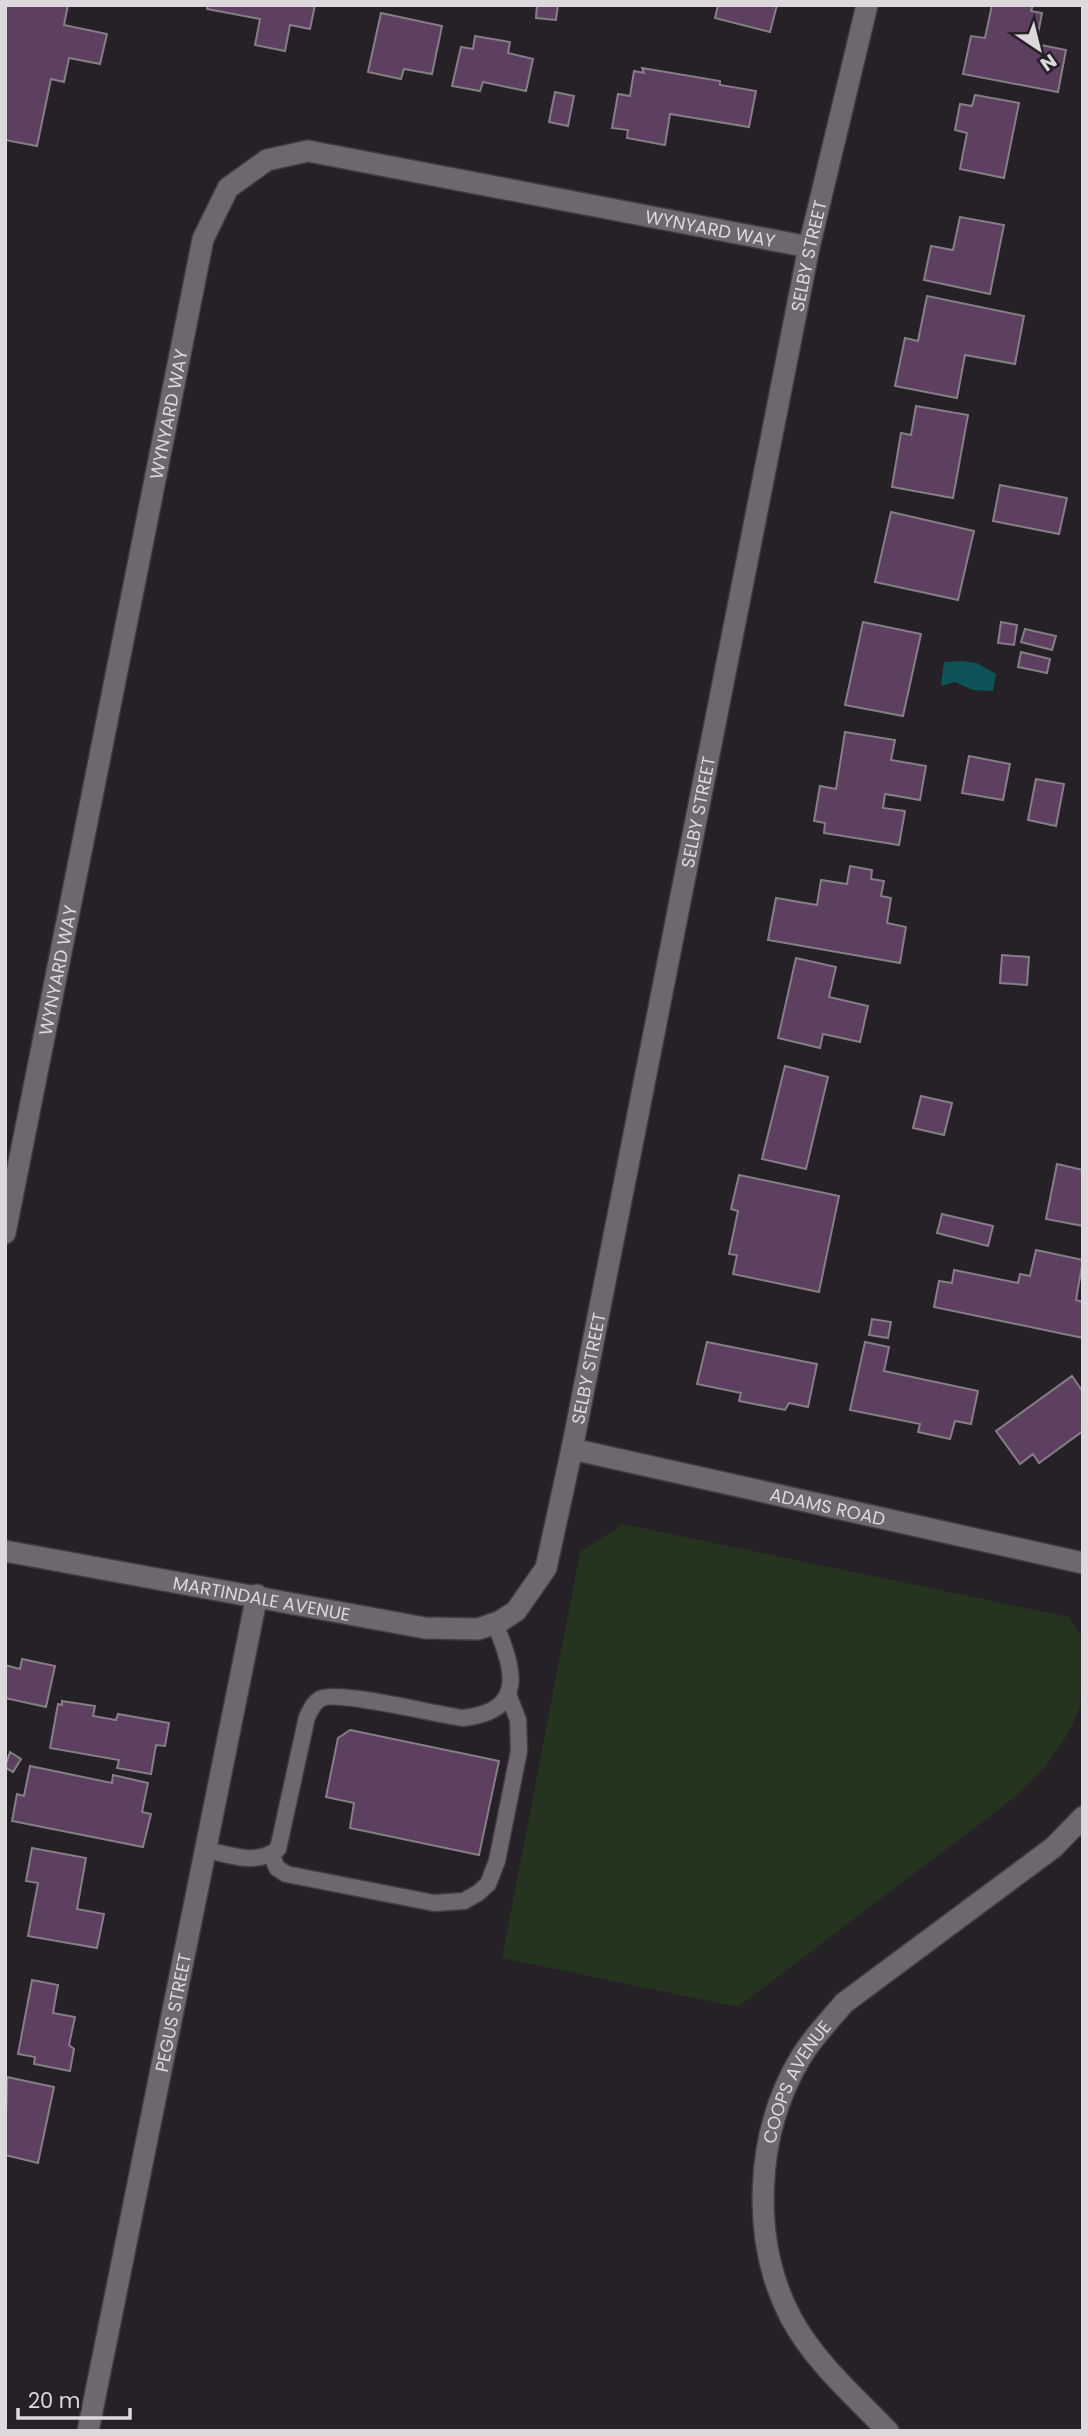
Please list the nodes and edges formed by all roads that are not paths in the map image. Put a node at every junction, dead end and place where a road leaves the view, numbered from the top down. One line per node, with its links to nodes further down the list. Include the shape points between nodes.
1 (867, 5): 2 (street, SELBY STREET)
2 (808, 247): 3 (street, WYNYARD WAY, via 307,151 267,160 228,188 203,239); 4 (street, SELBY STREET)
3 (5, 1233)
4 (572, 1449): 6 (street, ADAMS ROAD); 8 (street, SELBY STREET, via 546,1568)
5 (5, 1552): 7 (street, MARTINDALE AVENUE, via 181,1586)
6 (1083, 1563)
7 (257, 1595): 9 (street, MARTINDALE AVENUE, via 437,1630); 12 (street, PEGUS STREET)
8 (516, 1611): 9 (street, MARTINDALE AVENUE)
9 (495, 1624): 10 (lane, via 510,1668)
10 (508, 1695): 13 (lane, via 491,1711 463,1718 346,1697 320,1699 307,1717 282,1842); 13 (lane, via 518,1720 519,1751 497,1861 488,1884 478,1893 464,1901 434,1903 286,1874 277,1868)
11 (1083, 1817): 15 (street, COOPS AVENUE, via 1054,1847 844,2003 799,2060 777,2113 768,2158 763,2230 777,2287 810,2346)
12 (206, 1850): 13 (lane, via 250,1860); 14 (street, PEGUS STREET)
13 (271, 1854)
14 (88, 2431)
15 (888, 2431)

